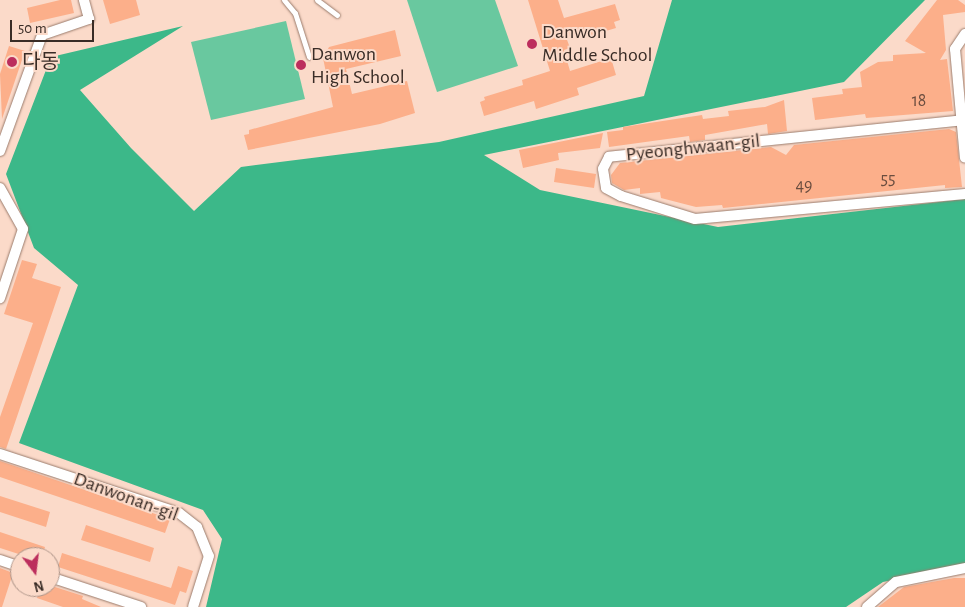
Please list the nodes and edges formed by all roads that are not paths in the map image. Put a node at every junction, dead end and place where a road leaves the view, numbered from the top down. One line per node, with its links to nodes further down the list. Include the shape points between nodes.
1 (84, 0): 8 (street, via 89,19 42,35)
2 (284, 0): 6 (lane, via 295,13)
3 (317, 0): 4 (lane)
4 (337, 15)
5 (965, 34): 7 (street, via 955,49)
6 (309, 57)
7 (963, 120): 9 (street); 11 (street, Pyeonghwaan-gil, via 609,157 602,168 606,188 621,196 695,219)
8 (0, 151)
9 (965, 158)
10 (0, 188): 12 (street, via 23,229)
11 (965, 194)
12 (0, 298)
13 (0, 454): 17 (street, Danwonan-gil, via 178,513 197,527 209,556)
14 (965, 568): 18 (street, via 896,582)
15 (60, 580): 16 (street)
16 (141, 607)
17 (193, 607)
18 (867, 607)

